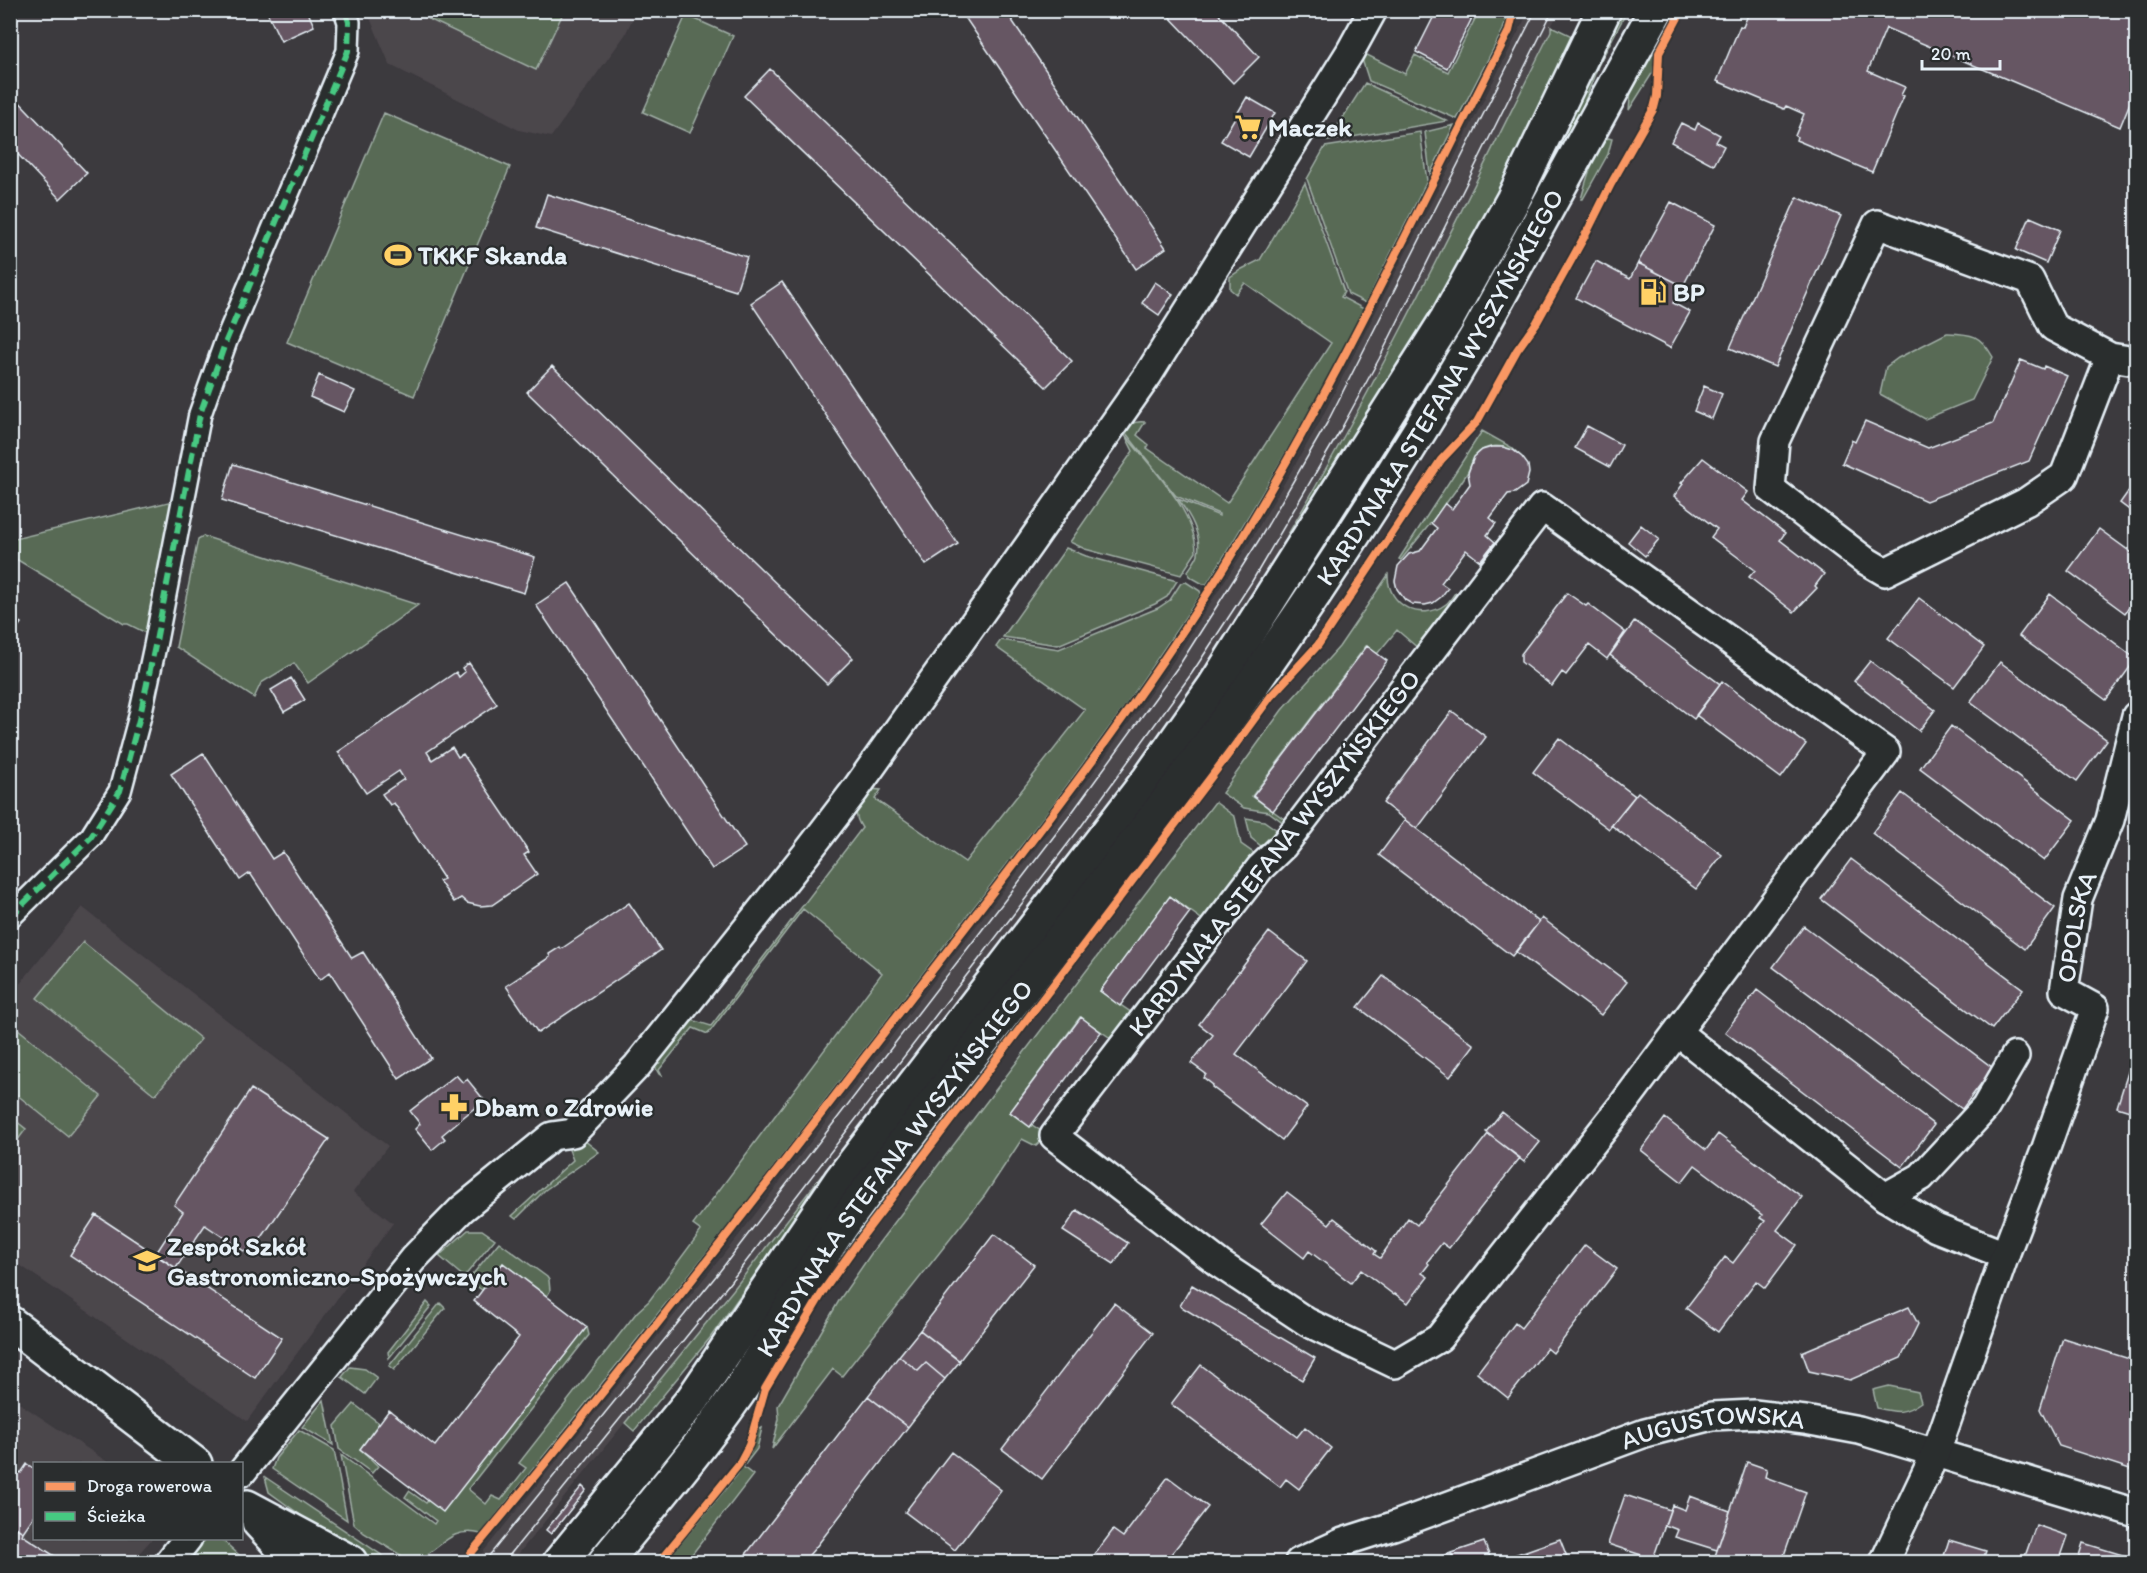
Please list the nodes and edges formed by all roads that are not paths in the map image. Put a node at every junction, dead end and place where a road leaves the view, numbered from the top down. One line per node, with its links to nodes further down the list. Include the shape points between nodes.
1 (345, 10): 8 (street, via 349,22 348,51 226,341 200,414 155,646 120,791 91,837)
2 (1373, 10): 16 (street, via 1148,375 806,854 637,1066 573,1133 552,1136 462,1209 412,1259)
3 (1604, 10): 23 (main road, KARDYNAŁA STEFANA WYSZYŃSKIEGO, via 1513,200 1447,319 1214,687 1149,779 841,1180 693,1399)
4 (1656, 10): 24 (main road, KARDYNAŁA STEFANA WYSZYŃSKIEGO, via 1449,383 1312,597 1198,759 842,1225 714,1426)
5 (2110, 357): 5 (street, via 2053,327 2030,280 1877,224 1775,441 1771,489 1885,572 2026,502 2064,476); 6 (street)
6 (2136, 361)
7 (2136, 716): 12 (street, OPOLSKA, via 2110,820 2078,899 2064,991 2095,1008)
8 (10, 917)
9 (1677, 1032): 9 (street, KARDYNAŁA STEFANA WYSZYŃSKIEGO, via 1439,1338 1395,1364 1307,1322 1220,1264 1054,1136 1260,868 1283,846 1542,507 1886,753); 11 (street)
10 (2015, 1056): 11 (street, via 1985,1108 1921,1177)
11 (1885, 1197): 12 (street, via 1936,1228)
12 (2005, 1255): 14 (street)
13 (10, 1323): 15 (main road)
14 (1936, 1452): 18 (street, AUGUSTOWSKA); 25 (street, AUGUSTOWSKA, via 1859,1430 1805,1420 1754,1414 1712,1416 1645,1433 1343,1542); 26 (street)
15 (192, 1462)
16 (243, 1471)
17 (244, 1505): 21 (main road); 22 (main road)
18 (2136, 1513)
19 (187, 1540): 20 (street)
20 (169, 1563)
21 (296, 1563)
22 (350, 1563)
23 (560, 1563)
24 (605, 1563)
25 (1299, 1563)
26 (1884, 1563)

